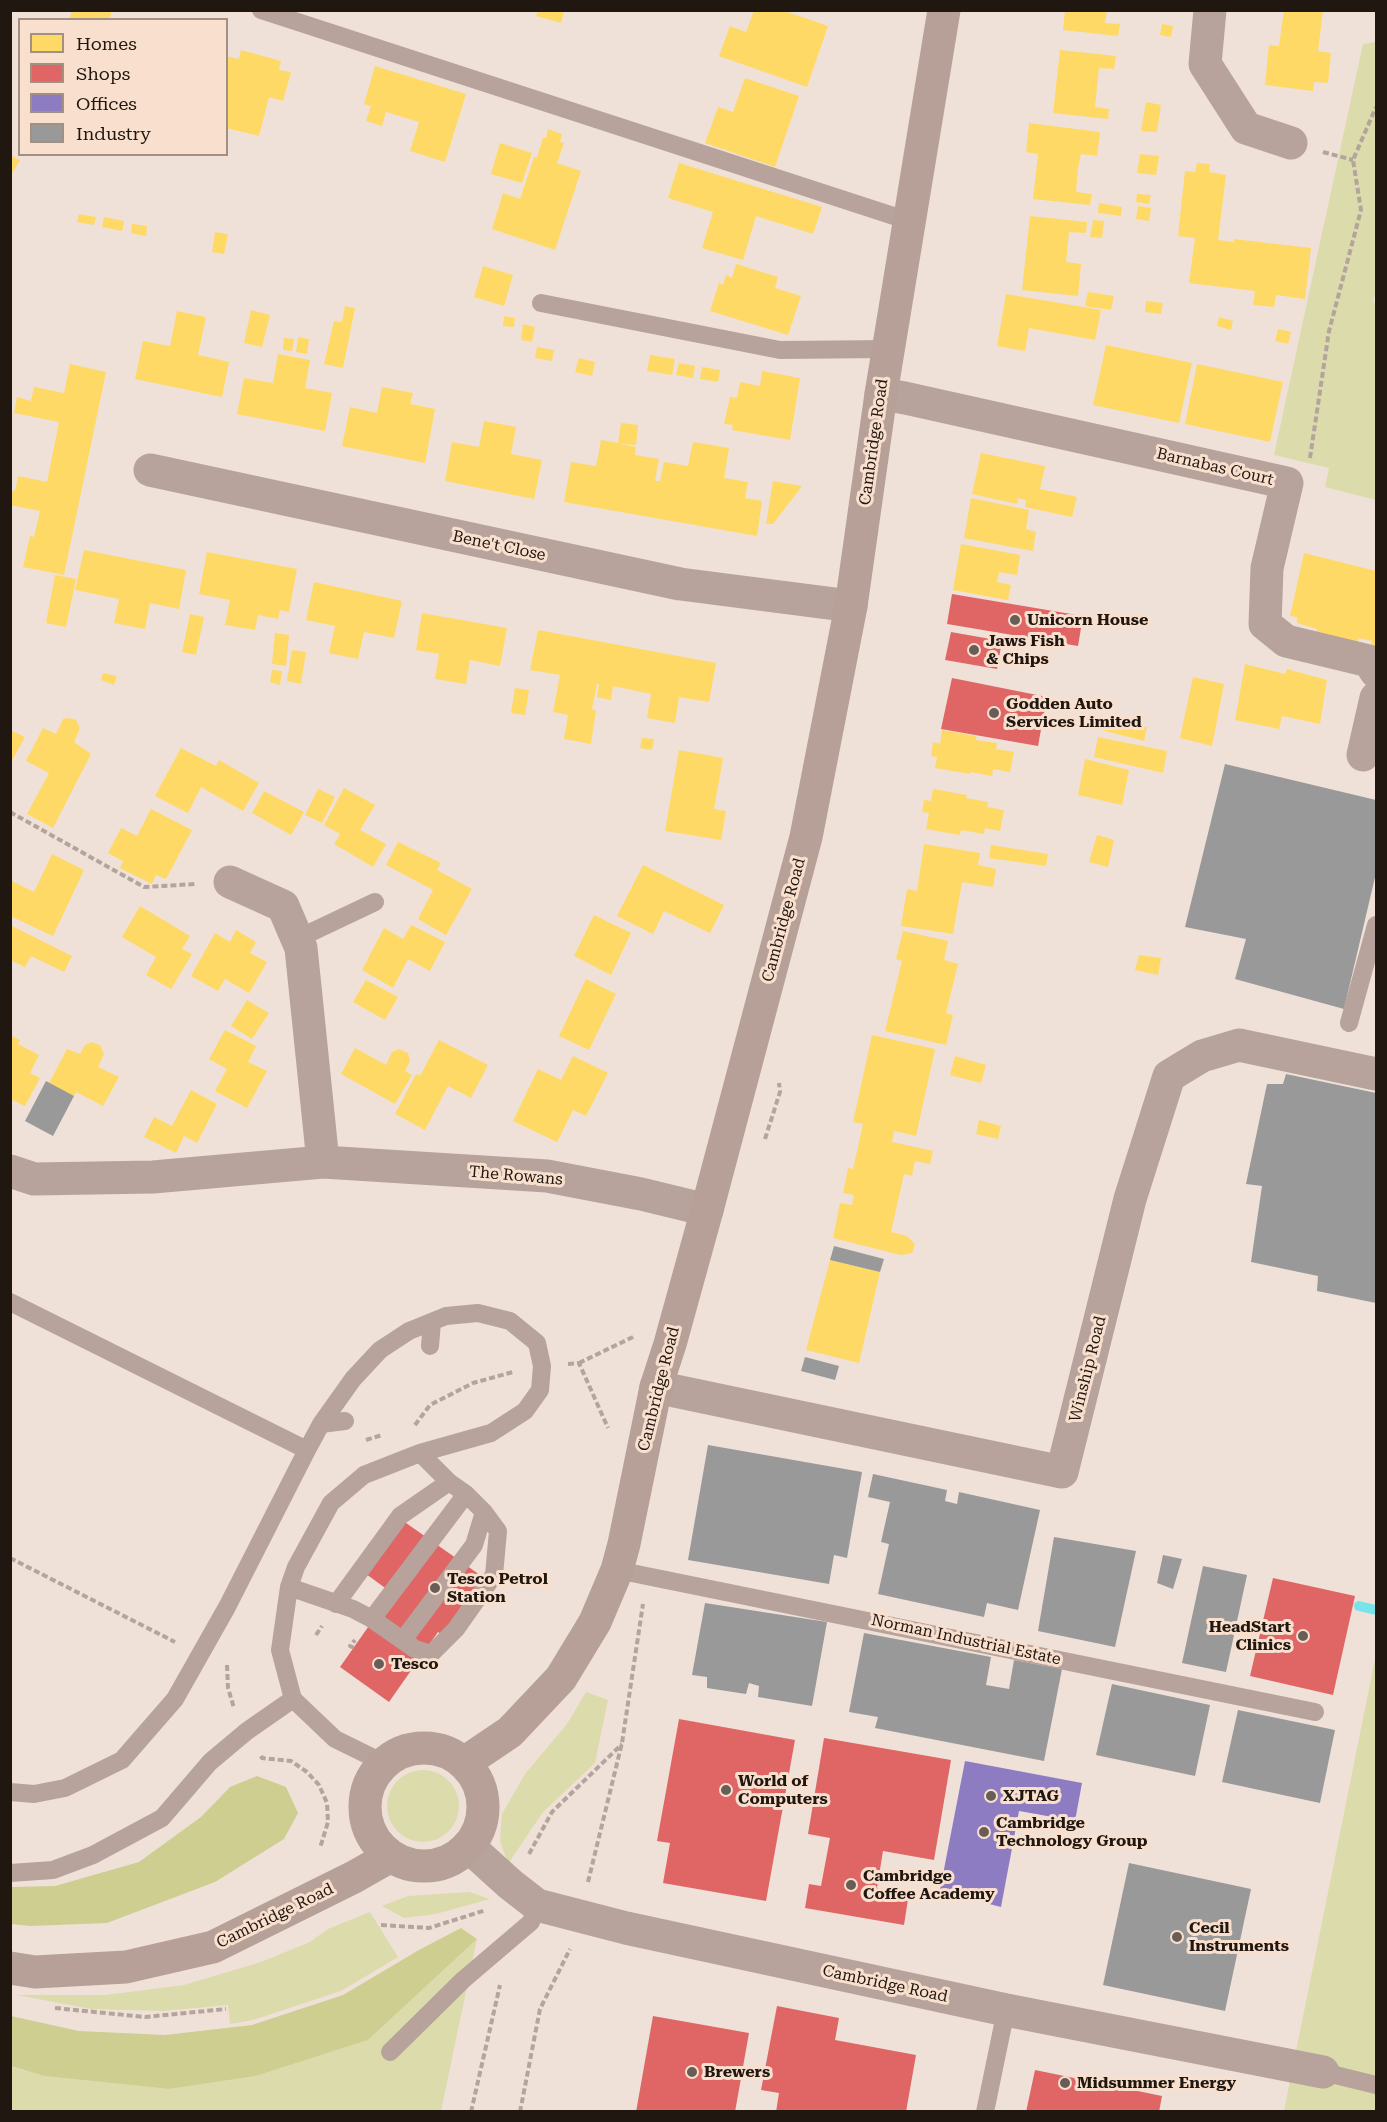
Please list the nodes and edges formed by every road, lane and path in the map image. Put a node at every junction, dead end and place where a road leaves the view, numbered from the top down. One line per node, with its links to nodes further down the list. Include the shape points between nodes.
1 (261, 10): 6 (lane)
2 (944, 10): 6 (street, Cambridge Road)
3 (1210, 10): 5 (street, via 1205,64 1246,128)
4 (1377, 107): 11 (path, via 1353,159 1361,210 1329,331 1308,469)
5 (1290, 143)
6 (909, 221): 8 (street, Cambridge Road)
7 (542, 303): 8 (lane, via 780,350)
8 (888, 349): 9 (street, Cambridge Road)
9 (881, 394): 11 (street, Barnabas Court); 12 (street, Cambridge Road)
10 (150, 470): 12 (street, Bene't Close, via 680,584)
11 (1287, 483): 13 (street, Barnabas Court, via 1266,568 1265,624 1286,641 1369,661)
12 (851, 606): 25 (street, Cambridge Road, via 806,837)
13 (1377, 672)
14 (1377, 698): 15 (street)
15 (1363, 754)
16 (10, 812): 17 (path, via 144,887)
17 (230, 882): 20 (street, via 283,906)
18 (375, 902): 20 (lane)
19 (1377, 925): 21 (lane)
20 (297, 939): 23 (street)
21 (1349, 1023)
22 (1377, 1074): 32 (street, Winship Road, via 1239,1045 1202,1056 1169,1076 1130,1199 1062,1472)
23 (323, 1162): 24 (street, The Rowans, via 153,1177 34,1179); 25 (street, The Rowans, via 547,1176)
24 (10, 1171)
25 (707, 1210): 32 (street, Cambridge Road)
26 (10, 1302): 39 (lane)
27 (432, 1322): 29 (lane); 31 (lane, via 446,1316 478,1313 510,1321 537,1343); 34 (lane, via 380,1350 353,1379)
28 (636, 1335): 30 (path)
29 (430, 1346)
30 (579, 1363): 31 (path); 36 (path)
31 (542, 1366): 35 (path, via 473,1383 430,1405); 40 (lane, via 540,1390 525,1411 491,1433)
32 (656, 1387): 45 (street, Cambridge Road)
33 (345, 1421): 34 (lane)
34 (321, 1424): 39 (lane)
35 (413, 1427)
36 (608, 1428)
37 (390, 1433): 38 (path)
38 (357, 1442)
39 (307, 1450): 56 (lane, via 175,1699 122,1760 65,1788 34,1794)
40 (420, 1453): 41 (lane); 46 (lane, via 364,1475 331,1503)
41 (448, 1482): 42 (lane); 47 (lane, via 400,1516)
42 (466, 1494): 43 (lane); 48 (lane)
43 (484, 1512): 49 (lane, via 474,1545); 49 (lane, via 498,1531 494,1575 456,1629 431,1654)
44 (10, 1558): 50 (path)
45 (616, 1570): 52 (lane, Norman Industrial Estate); 55 (street, Cambridge Road, via 595,1622 561,1678 510,1732)
46 (289, 1587): 47 (lane); 51 (lane, via 280,1650)
47 (336, 1604): 48 (lane)
48 (372, 1619): 49 (lane)
49 (403, 1640)
50 (178, 1644)
51 (293, 1699): 54 (lane, via 335,1739); 59 (lane, via 210,1762 162,1818 93,1855 53,1870)
52 (1315, 1712)
53 (622, 1743): 60 (path, via 552,1812)
54 (384, 1763): 55 (street, via 402,1751 424,1748 446,1751); 58 (street, via 369,1785 364,1812 373,1837)
55 (464, 1763): 57 (street, via 478,1782 483,1804 480,1827)
56 (10, 1792)
57 (468, 1846): 58 (street, via 452,1859 431,1866 410,1865); 60 (street, Cambridge Road)
58 (391, 1856): 65 (street, Cambridge Road, via 213,1947 126,1967 35,1972)
59 (10, 1873)
60 (510, 1884): 61 (street, Cambridge Road); 62 (path, via 498,1906 439,1925)
61 (537, 1905): 64 (lane, via 531,1922); 68 (street, Cambridge Road, via 626,1928)
62 (381, 1925)
63 (571, 1947): 73 (path, via 540,2009)
64 (493, 1954): 69 (lane); 72 (path, via 502,1976)
65 (10, 1968)
66 (54, 2008): 67 (path, via 145,2017)
67 (226, 2009)
68 (1006, 2010): 70 (street, Cambridge Road); 74 (lane)
69 (390, 2052)
70 (1323, 2072): 71 (lane)
71 (1377, 2085)
72 (471, 2112)
73 (520, 2112)
74 (985, 2112)

